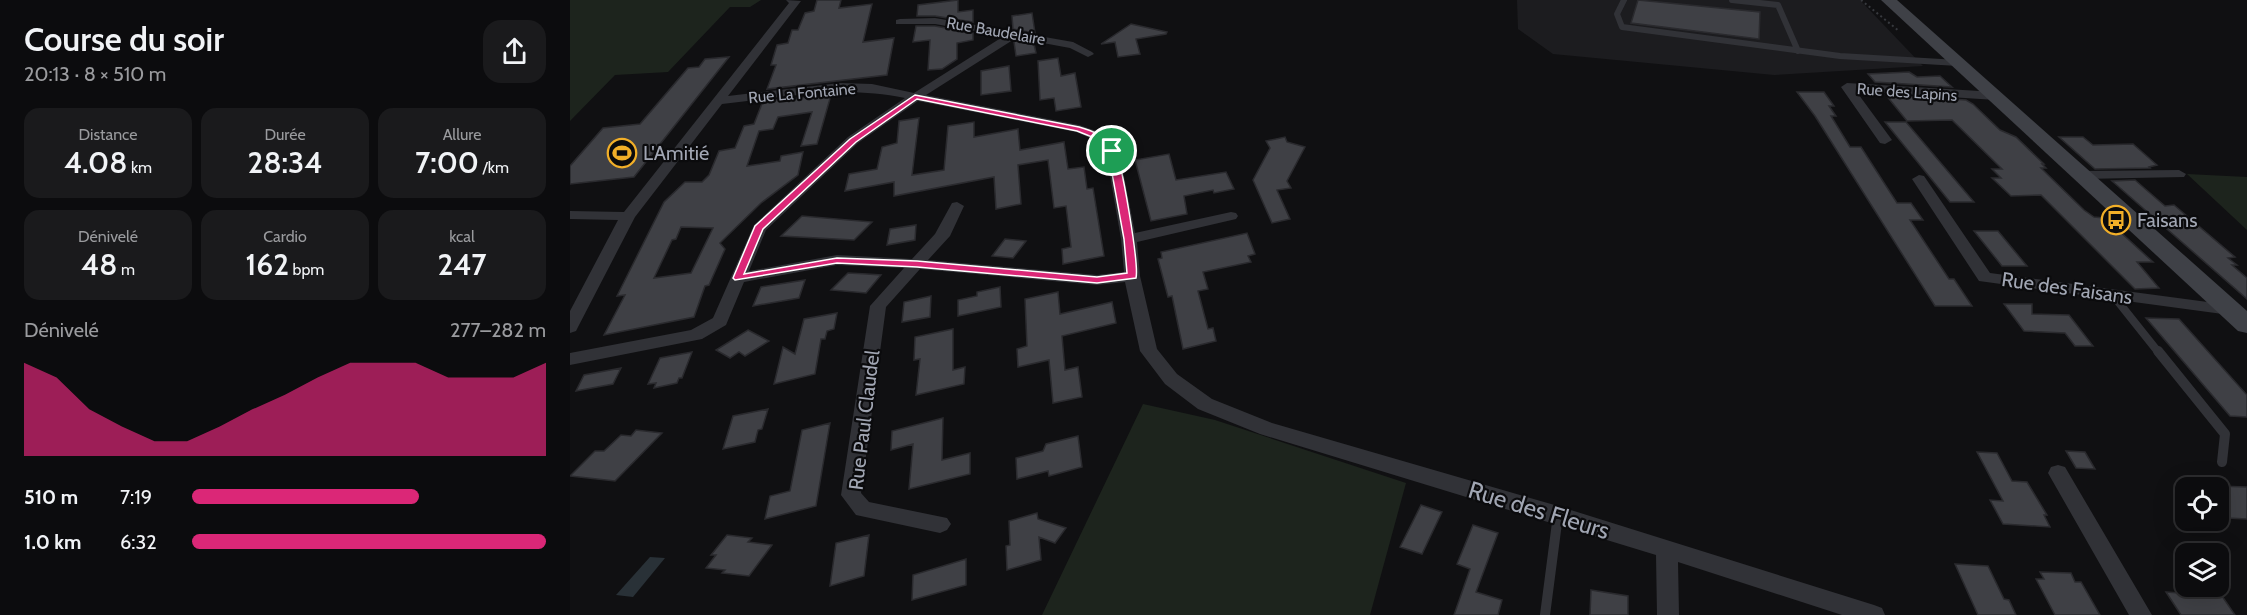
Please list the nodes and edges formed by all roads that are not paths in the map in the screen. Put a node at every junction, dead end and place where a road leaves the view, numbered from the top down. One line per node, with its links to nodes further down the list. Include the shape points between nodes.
1 (791, 0): 2 (street)
2 (796, 0): 15 (street)
3 (1623, 0): 10 (lane, via 1617,15 1622,27)
4 (1732, 0): 10 (lane, via 1778,5)
5 (1871, 0): 8 (main road)
6 (1888, 0): 8 (main road)
7 (900, 21): 9 (street, Rue Baudelaire, via 935,21)
8 (1905, 22): 12 (main road)
9 (1014, 35): 11 (street, Rue Baudelaire, via 1073,45); 14 (street)
10 (1798, 51): 12 (lane)
11 (1088, 54)
12 (1959, 63): 13 (main road)
13 (1996, 96): 16 (street, Rue des Lapins, via 1847,87); 18 (main road)
14 (915, 97): 15 (street, Rue La Fontaine, via 872,88 840,87); 24 (street, Rue La Fontaine, via 1079,129 1100,138 1112,151); 27 (street, via 853,140 759,228)
15 (716, 101): 22 (street)
16 (1885, 140)
17 (2179, 174): 18 (street)
18 (2082, 175): 29 (main road)
19 (1919, 179): 28 (street, Rue des Faisans, via 1985,278)
20 (957, 206): 25 (street, Rue Paul Claudel, via 942,236)
21 (570, 215): 22 (street)
22 (628, 216): 31 (street)
23 (1231, 216): 24 (street)
24 (1129, 239): 26 (street, Rue La Fontaine)
25 (917, 264): 26 (street, via 1097,280); 27 (street, via 837,260); 37 (street, Rue Paul Claudel, via 878,306 851,495 863,509)
26 (1132, 276): 33 (street, Rue La Fontaine, via 1149,351 1171,379)
27 (738, 278): 32 (street, via 720,321 696,335)
28 (2112, 294): 29 (street, Rue des Faisans); 34 (lane, via 2225,434)
29 (2230, 310): 30 (main road)
30 (2247, 326)
31 (570, 327)
32 (570, 359)
33 (1205, 404): 36 (street, Rue des Fleurs, via 1267,429)
34 (2222, 462)
35 (2058, 473): 42 (street)
36 (1558, 515): 38 (street, Rue des Fleurs); 39 (lane)
37 (940, 524)
38 (1667, 549): 40 (street); 41 (street, Rue des Fleurs)
39 (1545, 615)
40 (1668, 615)
41 (1874, 615)
42 (2141, 615)

